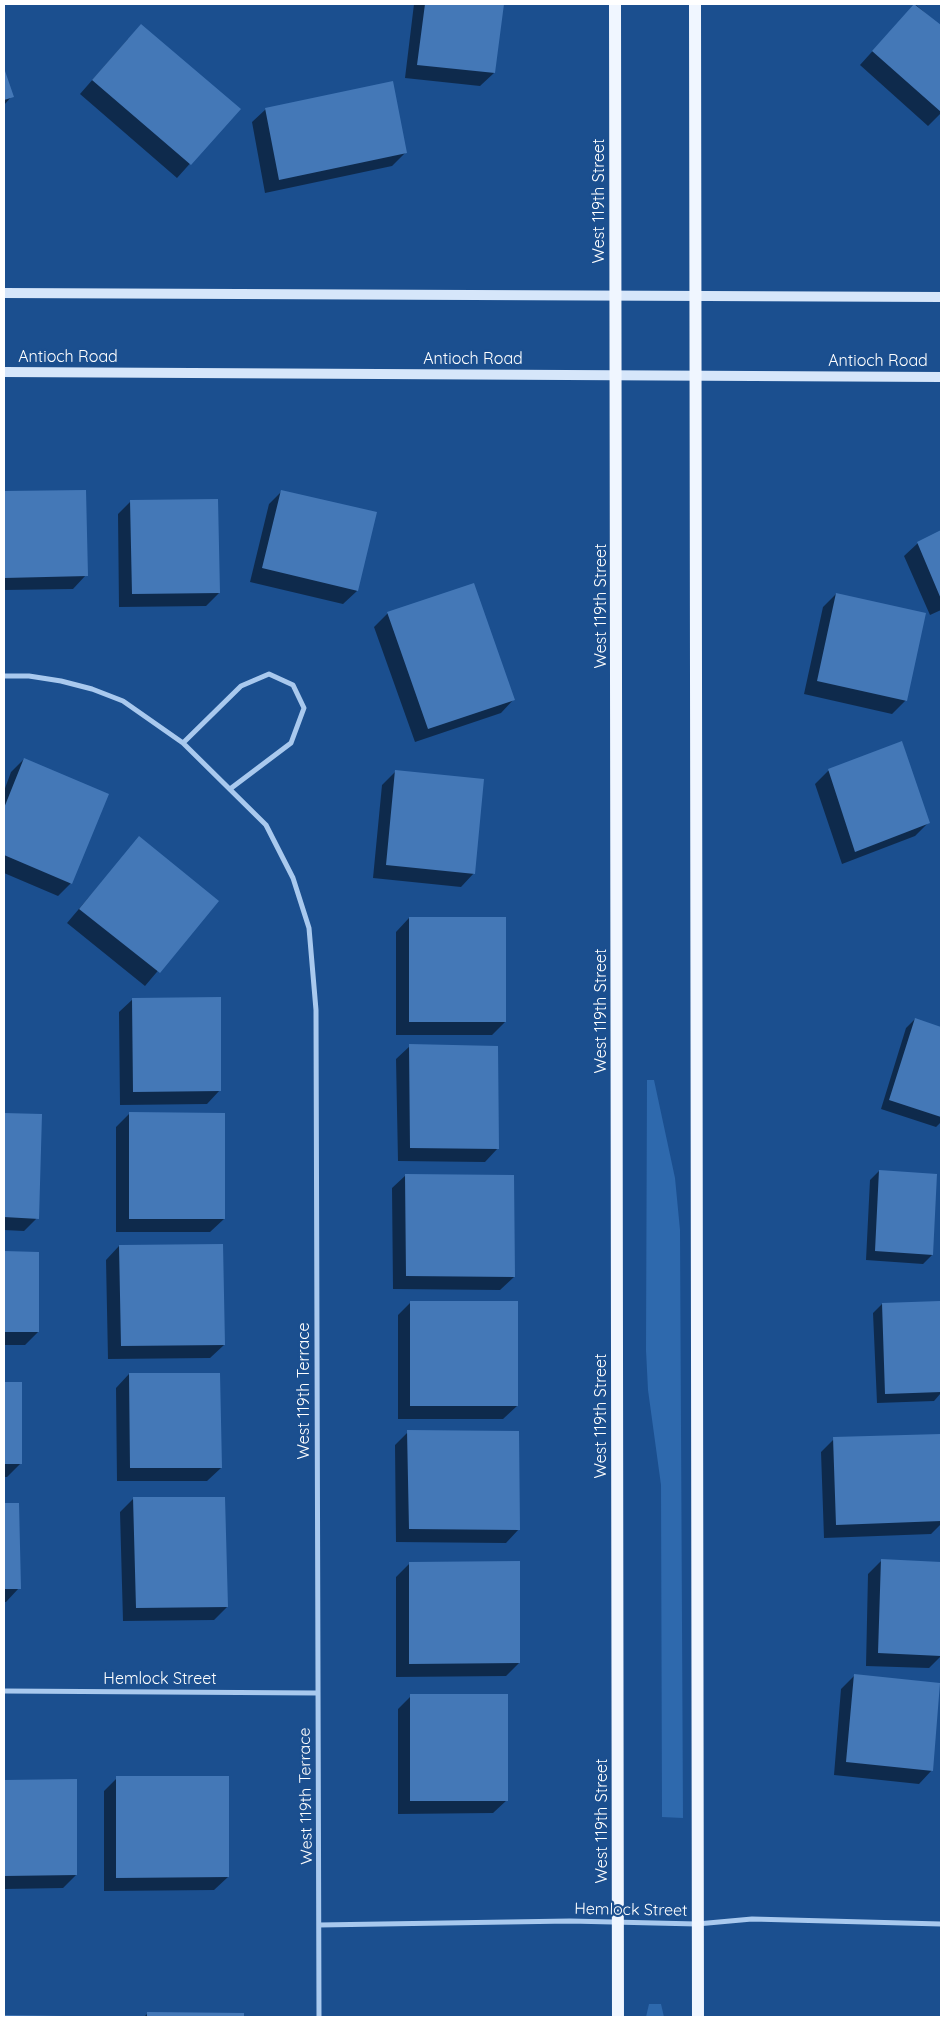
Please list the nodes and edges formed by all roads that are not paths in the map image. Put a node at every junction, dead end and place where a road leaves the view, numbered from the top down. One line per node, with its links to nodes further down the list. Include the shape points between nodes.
1 (615, 4): 4 (main road, West 119th Street)
2 (696, 4): 5 (main road)
3 (4, 293): 4 (main road)
4 (616, 295): 5 (main road); 8 (main road, West 119th Street)
5 (695, 295): 6 (main road); 9 (main road)
6 (941, 297)
7 (4, 372): 8 (main road, Antioch Road)
8 (617, 375): 9 (main road, Antioch Road); 16 (main road, West 119th Street)
9 (696, 375): 10 (main road, Antioch Road); 17 (main road)
10 (941, 377)
11 (4, 676): 12 (street, West 119th Terrace, via 29,676 92,689 123,701)
12 (183, 744): 13 (street, West 119th Terrace); 13 (street, via 241,686 269,674 293,685 304,708 291,743)
13 (230, 789): 15 (street, West 119th Terrace, via 266,825 293,878 309,928 313,960 316,1010)
14 (4, 1690): 15 (street, Hemlock Street)
15 (317, 1693): 19 (street, West 119th Terrace)
16 (618, 1922): 17 (street, Hemlock Street); 19 (street, Hemlock Street); 21 (main road, West 119th Street)
17 (698, 1924): 18 (street, Hemlock Street, via 752,1919); 22 (main road)
18 (941, 1924)
19 (319, 1925): 20 (street, West 119th Terrace)
20 (319, 2017)
21 (618, 2017)
22 (698, 2017)

